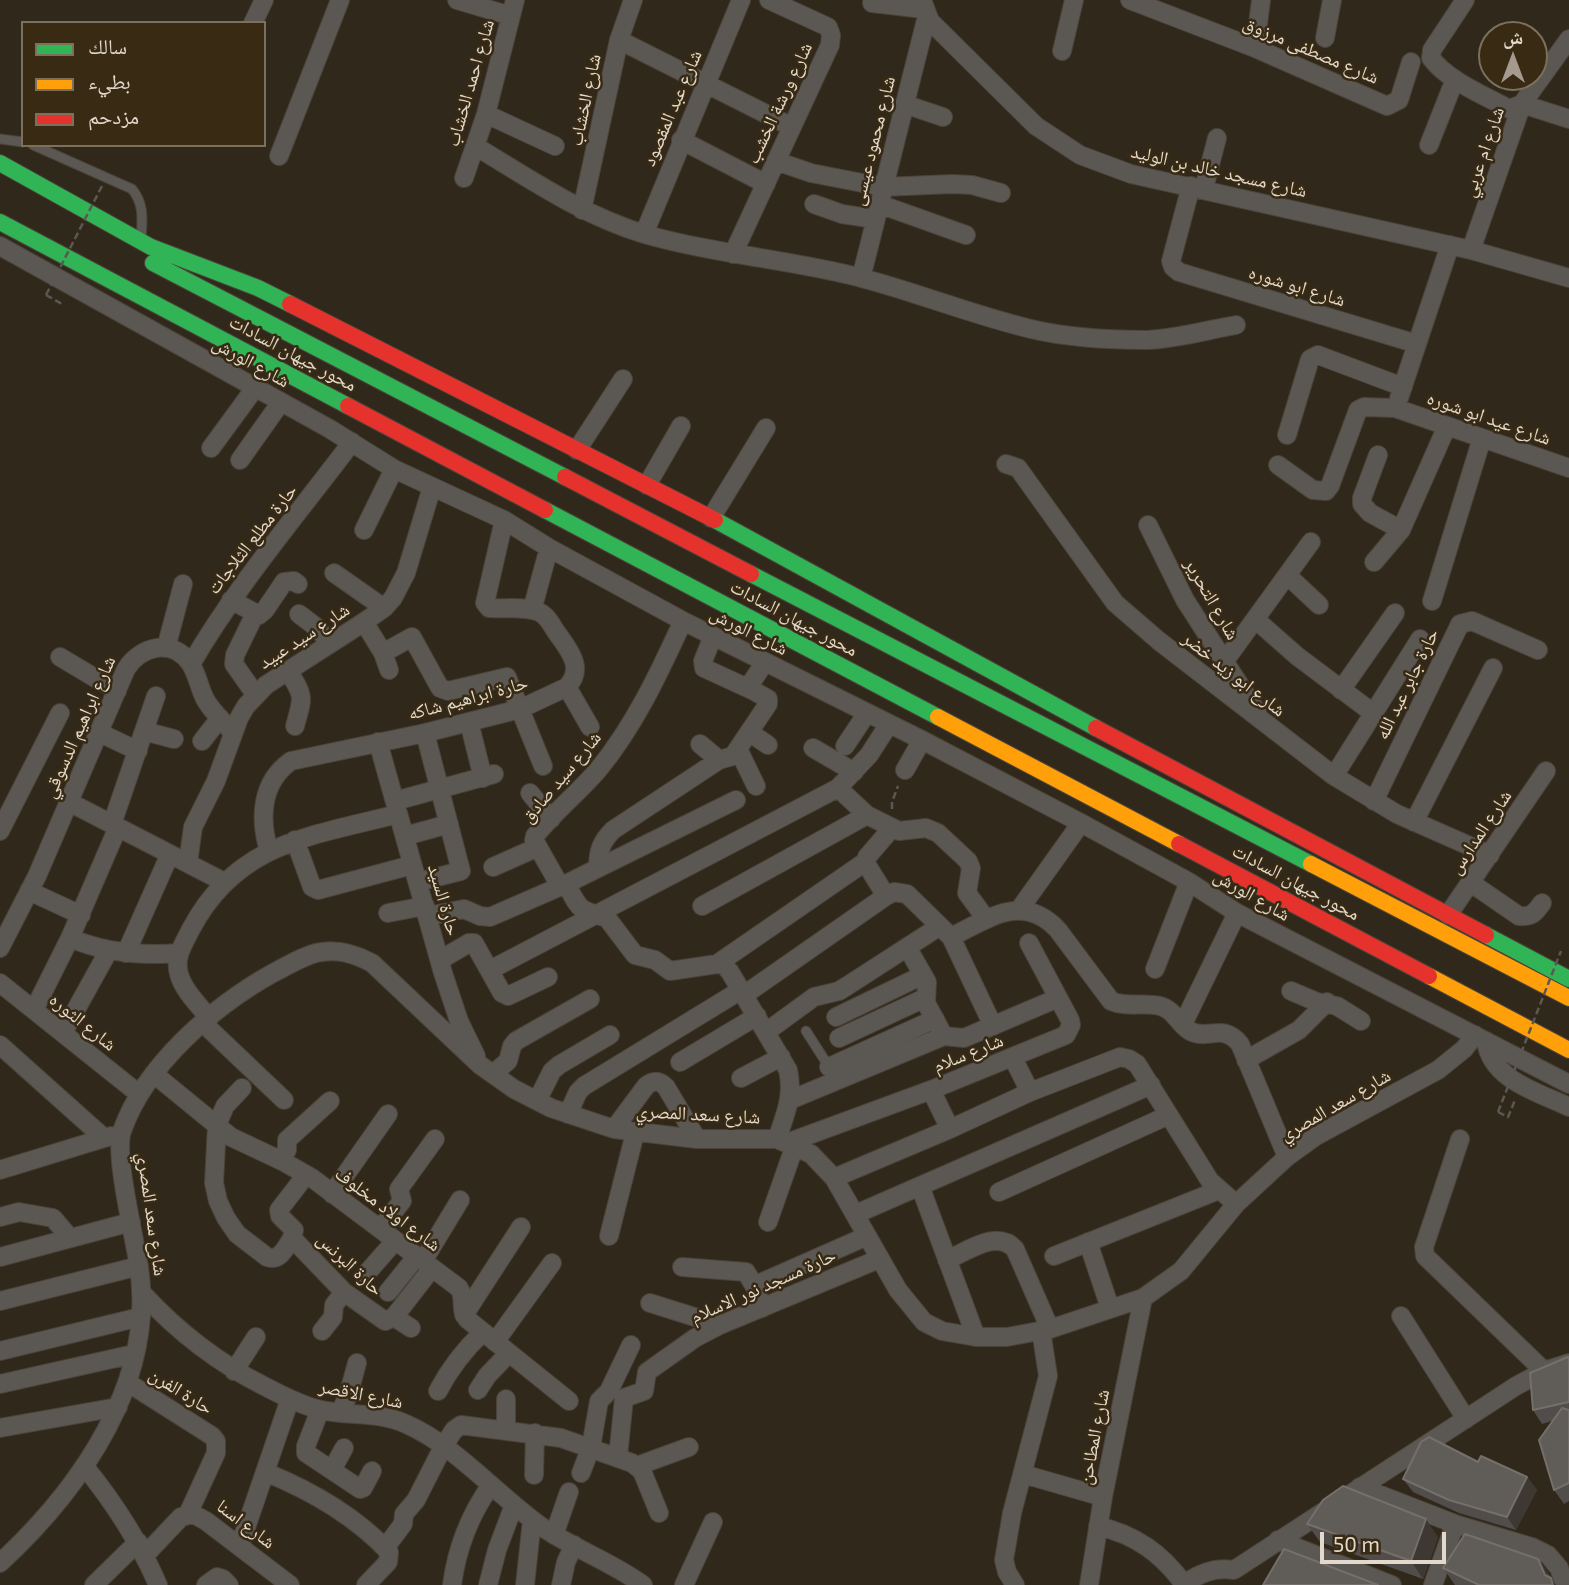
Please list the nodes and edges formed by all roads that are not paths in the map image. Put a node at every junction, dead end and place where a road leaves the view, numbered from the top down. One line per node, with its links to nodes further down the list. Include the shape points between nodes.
1 (264, 0): 15 (street)
2 (340, 0): 38 (street)
3 (457, 0): 13 (street)
4 (633, 0): 18 (street, شارع الخشاب)
5 (741, 0): 23 (street, شارع عبد المقصود)
6 (769, 0): 29 (street, شارع ورشة الخشب, via 828,27 831,35)
7 (1074, 0): 20 (street)
8 (1130, 0): 19 (street, شارع مصطفى مرزوق)
9 (1261, 0): 19 (street)
10 (1332, 0): 16 (street)
11 (1465, 0): 22 (street, via 1432,50 1435,64)
12 (872, 3): 14 (street)
13 (513, 8): 26 (street, شارع احمد الخشاب)
14 (924, 8): 24 (street, شارع محمود عيسى); 43 (street, شارع مسجد خالد بن الوليد, via 930,21 1057,142 1105,166)
15 (254, 21)
16 (1325, 38)
17 (1569, 39): 25 (street, شارع ام عربي)
18 (619, 40): 23 (street); 48 (street, شارع الخشاب)
19 (1255, 48): 21 (street, شارع مصطفى مرزوق, via 1387,106 1399,100)
20 (1062, 51)
21 (1411, 62)
22 (1455, 79): 25 (street, via 1509,109); 34 (street)
23 (705, 83): 29 (street); 32 (street, شارع عبد المقصود)
24 (904, 104): 27 (street); 46 (street, شارع محمود عيسى)
25 (1522, 104): 28 (street); 56 (street, شارع ام عربي)
26 (486, 114): 35 (street, شارع احمد الخشاب); 36 (street)
27 (943, 117)
28 (1569, 119)
29 (792, 127): 39 (street, شارع ورشة الخشب)
30 (1217, 138): 43 (street)
31 (0, 139): 33 (lane)
32 (681, 140): 42 (street); 50 (street, شارع عبد المقصود)
33 (21, 142)
34 (1429, 145)
35 (475, 146): 41 (street, شارع احمد الخشاب); 48 (street)
36 (555, 146)
37 (38, 147): 53 (lane, via 132,189 142,210)
38 (279, 156)
39 (776, 161): 42 (street, شارع ورشة الخشب); 46 (street, via 847,182)
40 (0, 163): 53 (main road)
41 (464, 178)
42 (766, 184): 58 (street, شارع ورشة الخشب)
43 (1198, 187): 54 (street, شارع مسجد خالد بن الوليد); 64 (street, شارع ابو شوره, via 1171,261 1179,272)
44 (1001, 193): 46 (street, via 952,184)
45 (814, 204): 46 (street, via 842,214)
46 (879, 204): 52 (street); 60 (street, شارع محمود عيسى)
47 (49, 208): 63 (main road, محور جيهان السادات)
48 (582, 210): 50 (street)
49 (0, 222): 57 (main road, محور جيهان السادات)
50 (643, 234): 58 (street)
51 (0, 235): 57 (main road, via 35,253)
52 (966, 235)
53 (141, 241): 59 (main road)
54 (1450, 245): 56 (street, شارع مسجد خالد بن الوليد); 64 (street, شارع عيد ابو شوره)
55 (0, 246): 67 (street, شارع الورش)
56 (1471, 250): 61 (street, شارع مسجد خالد بن الوليد)
57 (57, 253): 239 (main road, محور جيهان السادات)
58 (733, 254): 60 (street, via 802,263)
59 (214, 270): 63 (main road); 77 (main road)
60 (860, 278): 62 (street, via 1032,329 1091,338 1150,340)
61 (1569, 278)
62 (1236, 325)
63 (293, 336): 221 (main road, محور جيهان السادات)
64 (1417, 344): 66 (street, شارع عيد ابو شوره)
65 (623, 379): 77 (street)
66 (1403, 387): 69 (street, شارع عيد ابو شوره); 73 (street, via 1313,356)
67 (256, 388): 68 (street, شارع الورش); 76 (street)
68 (281, 402): 75 (street, شارع الورش); 79 (street)
69 (1395, 408): 71 (street, شارع عيد ابو شوره); 81 (street, شارع عيد ابو شوره, via 1358,410 1326,491 1313,490)
70 (681, 426): 84 (street)
71 (1447, 426): 74 (street, شارع عيد ابو شوره); 90 (street)
72 (766, 428): 86 (street)
73 (1287, 435)
74 (1482, 438): 82 (street, شارع عيد ابو شوره); 101 (street)
75 (352, 442): 83 (street, شارع الورش); 95 (street, حارة مطلع الثلاجات)
76 (211, 448)
77 (577, 450): 84 (main road)
78 (1378, 455): 90 (street, via 1362,504)
79 (240, 460)
80 (1006, 464): 136 (street, شارع ابو زيد خضر, via 1018,468 1115,603)
81 (1278, 465)
82 (1569, 468)
83 (394, 469): 85 (street, شارع الورش); 89 (street)
84 (647, 485): 86 (main road)
85 (432, 487): 87 (street, شارع الورش); 103 (street, شارع سيد عبيد, via 401,586)
86 (711, 518): 200 (main road)
87 (504, 520): 92 (street, شارع الورش); 104 (street, via 485,603 489,608)
88 (1148, 525): 118 (street, شارع التحرير, via 1185,600)
89 (363, 530)
90 (1401, 530): 93 (street)
91 (1311, 542): 96 (street)
92 (549, 548): 104 (street); 109 (street, شارع الورش)
93 (1374, 562)
94 (334, 573): 103 (street)
95 (252, 575): 99 (street); 100 (street, حارة مطلع الثلاجات)
96 (1287, 575): 102 (street); 108 (street)
97 (183, 583): 114 (street)
98 (298, 583): 99 (street, via 284,582)
99 (276, 593): 106 (street, via 262,613)
100 (230, 600): 106 (street); 119 (street, حارة مطلع الثلاجات)
101 (1432, 601)
102 (1319, 605)
103 (384, 608): 110 (street, شارع سيد عبيد)
104 (532, 610): 122 (street, via 543,614 573,654 575,677)
105 (1395, 613): 123 (street)
106 (254, 614): 126 (street, via 234,664)
107 (299, 614): 113 (street)
108 (1255, 619): 118 (street); 123 (street)
109 (684, 621): 111 (street, شارع الورش); 168 (street, شارع سيد صادق, via 645,700 617,744)
110 (364, 622): 113 (street, شارع سيد عبيد); 128 (street, via 386,662 409,637 442,689 505,676)
111 (713, 636): 117 (street, شارع الورش); 125 (street, via 704,668)
112 (1420, 639): 131 (street)
113 (330, 643): 121 (street, شارع سيد عبيد)
114 (166, 648): 119 (street, via 182,654); 124 (street, شارع ابراهيم الدسوقي, via 144,650 133,658)
115 (1538, 650): 164 (street, حارة جابر عبد الله, via 1472,621 1460,624)
116 (60, 657): 124 (street)
117 (765, 662): 125 (street, via 752,678); 130 (street, شارع الورش)
118 (1224, 662): 136 (street, شارع التحرير)
119 (191, 664): 132 (street, via 206,700)
120 (1493, 668): 169 (street)
121 (288, 671): 126 (street, شارع سيد عبيد); 135 (street, via 302,693)
122 (567, 687): 128 (street, حارة ابراهيم شاكه); 137 (street)
123 (1340, 690): 131 (street)
124 (117, 691): 140 (street, شارع ابراهيم الدسوقي)
125 (754, 691): 139 (street, via 768,702)
126 (255, 694): 141 (street, شارع سيد عبيد)
127 (156, 696): 138 (street)
128 (520, 709): 133 (street, حارة ابراهيم شاكه); 154 (street)
129 (60, 713): 174 (street)
130 (867, 713): 134 (street, شارع الورش); 149 (street)
131 (1373, 713): 158 (street)
132 (220, 718): 141 (street); 145 (street)
133 (469, 722): 142 (street, حارة ابراهيم شاكه); 161 (street, via 488,776)
134 (889, 724): 144 (street, شارع الورش); 157 (street)
135 (295, 726)
136 (1267, 726): 158 (street, شارع ابو زيد خضر)
137 (590, 727)
138 (144, 731): 143 (street); 152 (street)
139 (749, 732): 148 (street); 151 (street)
140 (100, 733): 152 (street); 165 (street, شارع ابراهيم الدسوقي)
141 (233, 733): 182 (street, شارع سيد عبيد, via 193,827)
142 (425, 733): 146 (street, حارة ابراهيم شاكه); 161 (street)
143 (174, 738)
144 (922, 740): 155 (street); 171 (street, شارع الورش)
145 (202, 741)
146 (378, 742): 166 (street, حارة السيد); 178 (street, حارة ابراهيم شاكه, via 303,757 281,768 266,795 262,814)
147 (700, 744): 153 (street)
148 (768, 745)
149 (845, 746)
150 (813, 748): 157 (street)
151 (738, 749): 153 (street, via 733,756); 159 (street)
152 (138, 751): 172 (street)
153 (719, 760): 184 (street, via 613,830 603,841)
154 (543, 766)
155 (905, 770)
156 (1546, 771): 180 (street, شارع المدارس)
157 (855, 772): 160 (street)
158 (1334, 776): 164 (street, شارع ابو زيد خضر)
159 (756, 786)
160 (838, 788): 167 (street); 199 (street)
161 (439, 789): 166 (street); 170 (street)
162 (530, 793): 168 (street)
163 (736, 800): 184 (street)
164 (1374, 801): 169 (street, شارع ابو زيد خضر)
165 (69, 802): 172 (street); 190 (street, شارع ابراهيم الدسوقي)
166 (396, 808): 175 (street, حارة السيد); 176 (street)
167 (867, 815): 173 (street); 193 (street)
168 (551, 819): 177 (street, شارع سيد صادق, via 534,836)
169 (1414, 822): 180 (street, شارع ابو زيد خضر)
170 (449, 824): 175 (street); 185 (street, via 461,870)
171 (1081, 824): 187 (street, شارع الورش); 194 (street)
172 (115, 826): 179 (street); 198 (street)
173 (899, 830): 181 (street); 201 (street, via 932,830 968,861 972,875 967,893)
174 (0, 831)
175 (405, 836): 185 (street, حارة السيد)
176 (295, 840): 178 (street); 185 (street, via 312,887 318,890)
177 (538, 847): 183 (street); 189 (street, شارع سيد صادق)
178 (269, 851): 186 (street)
179 (170, 854): 182 (street); 207 (street)
180 (1490, 855): 188 (street, شارع المدارس)
181 (865, 862): 191 (street); 210 (street)
182 (188, 863): 186 (street)
183 (493, 867)
184 (598, 868): 189 (street)
185 (415, 874): 195 (street, حارة السيد)
186 (223, 882): 208 (street, via 199,914)
187 (1189, 882): 197 (street, شارع الورش); 211 (street)
188 (1471, 883): 192 (street, via 1519,916 1528,917); 200 (street, شارع المدارس)
189 (563, 885): 195 (street, via 490,917 464,909); 199 (street, شارع سيد صادق, via 579,908)
190 (29, 891): 198 (street); 206 (street, شارع ابراهيم الدسوقي)
191 (886, 896): 202 (street, via 907,894); 218 (street)
192 (1542, 903)
193 (702, 906)
194 (1019, 910): 201 (street); 230 (street, via 1050,921 1111,1001 1163,1006)
195 (427, 911): 196 (street); 209 (street, حارة السيد)
196 (388, 913)
197 (1237, 913): 230 (street); 237 (street, شارع الورش)
198 (81, 915): 203 (street)
199 (597, 915): 210 (street, شارع سيد صادق, via 614,925 635,955 655,960 670,971); 212 (street)
200 (1448, 915): 215 (main road)
201 (986, 919): 202 (street)
202 (945, 931): 205 (street); 231 (street)
203 (71, 938): 207 (street); 224 (street)
204 (1029, 943): 220 (street, شارع سلام)
205 (906, 947): 213 (street); 233 (street, via 839,990 814,997)
206 (0, 948)
207 (117, 952): 208 (street); 234 (street)
208 (179, 953): 228 (street, via 179,975)
209 (440, 960): 212 (street, via 474,943); 245 (street, حارة السيد, via 459,1021)
210 (717, 964): 218 (street, via 724,965)
211 (1155, 969)
212 (490, 971): 214 (street, via 508,996)
213 (923, 975): 219 (street, via 928,987); 226 (street)
214 (548, 977)
215 (1569, 978)
216 (0, 982): 224 (street, شارع الثوره)
217 (1292, 991): 223 (street)
218 (743, 992): 225 (street); 244 (street)
219 (925, 998): 227 (street); 236 (street)
220 (1058, 998): 231 (street); 241 (street, شارع سلام, via 1070,1020 1070,1030)
221 (1569, 998)
222 (590, 999): 245 (street, via 516,1041 508,1061)
223 (1327, 1002): 229 (street); 242 (street, via 1299,1030)
224 (34, 1010): 234 (street, شارع الثوره)
225 (757, 1016): 233 (street); 243 (street)
226 (836, 1017)
227 (935, 1019): 235 (street); 246 (street)
228 (206, 1021): 245 (street, شارع سعد المصري, via 300,958 318,952 355,954 372,963); 247 (street, شارع سعد المصري); 255 (street)
229 (1361, 1021)
230 (1183, 1024): 242 (street, via 1195,1032 1227,1033 1240,1044)
231 (993, 1026): 235 (street, via 964,1038)
232 (806, 1031): 246 (lane)
233 (766, 1032): 240 (street)
234 (63, 1033): 254 (street, شارع الثوره)
235 (944, 1036): 246 (street)
236 (839, 1038)
237 (1481, 1038): 249 (street, شارع الورش); 259 (street, via 1500,1072); 272 (street, شارع سعد المصري, via 1438,1070 1316,1136)
238 (0, 1045): 267 (street)
239 (1569, 1050)
240 (781, 1057): 248 (street); 256 (street, via 792,1085)
241 (1013, 1058): 252 (street, شارع سلام); 253 (street)
242 (1246, 1060): 272 (street)
243 (680, 1062)
244 (616, 1067): 258 (street, via 604,1038 558,1065); 261 (street, via 578,1092)
245 (486, 1070): 258 (street, شارع سعد المصري)
246 (833, 1073): 256 (street)
247 (154, 1074): 254 (street, شارع سعد المصري); 263 (street, شارع اولاد مخلوف)
248 (741, 1078)
249 (1569, 1084)
250 (1151, 1085): 253 (street, via 1137,1064 1120,1057); 262 (street); 277 (street)
251 (242, 1088): 263 (street, via 225,1106)
252 (931, 1090): 265 (street); 271 (street, شارع سلام)
253 (1030, 1092): 265 (street)
254 (139, 1094): 267 (street, شارع سعد المصري)
255 (284, 1100)
256 (790, 1100): 271 (street)
257 (330, 1101): 273 (street, via 287,1140)
258 (537, 1101): 261 (street, شارع سعد المصري)
259 (1569, 1107)
260 (388, 1114): 280 (street)
261 (568, 1114): 264 (street, شارع سعد المصري)
262 (1169, 1115): 278 (street); 279 (street)
263 (217, 1125): 273 (street, شارع اولاد مخلوف, via 237,1141); 292 (street, via 214,1183 226,1218 237,1234 271,1259 279,1257)
264 (614, 1129): 266 (street, شارع سعد المصري); 269 (street, via 652,1081 666,1087)
265 (950, 1129): 276 (street)
266 (635, 1133): 269 (street, شارع سعد المصري); 289 (street)
267 (113, 1136): 274 (street); 285 (street, شارع سعد المصري)
268 (435, 1139): 288 (street, via 399,1189 402,1201)
269 (697, 1139): 271 (street, شارع سعد المصري)
270 (1460, 1139): 330 (street, via 1424,1247 1425,1256)
271 (786, 1142): 276 (street, شارع سعد المصري, via 811,1154); 286 (street)
272 (1287, 1157): 282 (street, شارع سعد المصري)
273 (280, 1160): 275 (street, شارع اولاد مخلوف)
274 (0, 1170)
275 (306, 1175): 280 (street, شارع اولاد مخلوف); 292 (street, حارة البرنس, via 279,1210 294,1230)
276 (834, 1178): 283 (street, شارع سعد المصري)
277 (920, 1186): 283 (street); 298 (street)
278 (1219, 1190): 282 (street); 294 (street)
279 (999, 1192)
280 (332, 1194): 288 (street, شارع اولاد مخلوف)
281 (460, 1200): 299 (street)
282 (1236, 1204): 308 (street, شارع سعد المصري, via 1181,1271)
283 (856, 1214): 290 (street, شارع سعد المصري)
284 (0, 1217): 291 (street, via 19,1212 52,1218)
285 (131, 1222): 291 (street); 301 (street, شارع سعد المصري)
286 (768, 1222)
287 (521, 1227): 313 (street)
288 (380, 1229): 293 (street, شارع اولاد مخلوف)
289 (609, 1236)
290 (867, 1236): 297 (street, شارع سعد المصري); 304 (street)
291 (71, 1238): 296 (street)
292 (292, 1238): 305 (street, حارة البرنس)
293 (396, 1241): 299 (street, شارع اولاد مخلوف); 303 (street)
294 (1088, 1242): 295 (street); 312 (street)
295 (1054, 1256)
296 (0, 1257)
297 (879, 1259): 311 (street, حارة مسجد نور الاسلام); 322 (street, شارع سعد المصري, via 923,1322)
298 (947, 1260): 319 (street, via 992,1241 1009,1242); 322 (street)
299 (424, 1262): 306 (street); 313 (street, شارع اولاد مخلوف, via 459,1288); 316 (street)
300 (552, 1263): 323 (street)
301 (139, 1266): 307 (street, شارع سعد المصري); 309 (street)
302 (682, 1267): 304 (street, via 746,1272)
303 (366, 1274)
304 (755, 1287): 311 (street)
305 (344, 1292): 316 (street, حارة البرنس, via 385,1321); 320 (street)
306 (388, 1292)
307 (142, 1293): 315 (street, شارع سعد المصري); 329 (street, شارع الاقصر, via 200,1349)
308 (1143, 1298): 312 (street, شارع سعد المصري); 361 (street, شارع المطاحن)
309 (0, 1301)
310 (650, 1303): 317 (street)
311 (762, 1308): 317 (street, حارة مسجد نور الاسلام)
312 (1111, 1308): 319 (street, شارع سعد المصري)
313 (464, 1315): 323 (street, شارع اولاد مخلوف)
314 (1401, 1316): 341 (street)
315 (140, 1317): 325 (street); 326 (street, شارع سعد المصري)
316 (394, 1317): 318 (street, حارة البرنس)
317 (720, 1325): 349 (street, حارة مسجد نور الاسلام, via 647,1372 642,1394 624,1398)
318 (411, 1328)
319 (1046, 1330): 322 (street, شارع سعد المصري); 356 (street, via 1048,1376)
320 (322, 1331)
321 (256, 1337): 329 (street)
322 (976, 1337)
323 (496, 1342): 333 (street); 334 (street, via 450,1368); 337 (street, شارع اولاد مخلوف)
324 (631, 1345): 346 (street, via 609,1391 599,1401)
325 (0, 1351)
326 (134, 1354): 331 (street, شارع سعد المصري); 332 (street)
327 (357, 1363): 340 (street)
328 (1569, 1363): 330 (street)
329 (234, 1371): 335 (street, شارع الاقصر)
330 (1544, 1371): 341 (street)
331 (127, 1382): 338 (street, شارع سعد المصري); 364 (street, حارة الفرن, via 216,1441 216,1453)
332 (0, 1384)
333 (478, 1390)
334 (438, 1391)
335 (290, 1399): 339 (street, شارع الاقصر); 354 (street)
336 (506, 1399): 343 (street)
337 (569, 1401)
338 (118, 1407): 342 (street); 351 (street, شارع سعد المصري)
339 (320, 1410): 340 (street, شارع الاقصر); 352 (street, via 305,1449)
340 (340, 1412): 345 (street, شارع الاقصر, via 406,1423)
341 (1466, 1419): 359 (street)
342 (0, 1428)
343 (506, 1430): 344 (street); 345 (street, via 461,1424)
344 (535, 1433): 346 (street); 357 (street)
345 (443, 1447): 358 (street, شارع الاقصر); 373 (street, via 404,1514 402,1526)
346 (591, 1447): 349 (street); 355 (street)
347 (689, 1447): 350 (street)
348 (344, 1448): 352 (street)
349 (618, 1457): 350 (street)
350 (638, 1466): 363 (street)
351 (85, 1467): 374 (street); 375 (street, شارع سعد المصري)
352 (332, 1471): 353 (street, via 360,1489)
353 (372, 1471)
354 (265, 1472): 371 (street); 373 (street, via 330,1503)
355 (581, 1473)
356 (1023, 1474): 361 (street); 390 (street, via 1004,1560)
357 (534, 1475)
358 (491, 1485): 362 (street, شارع الاقصر); 385 (street, via 464,1533)
359 (1360, 1488): 367 (street); 370 (street)
360 (569, 1492): 369 (street)
361 (1103, 1497): 368 (street, شارع المطاحن)
362 (514, 1505): 365 (street, شارع الاقصر); 386 (street)
363 (659, 1513)
364 (188, 1514): 371 (street, شارع اسنا, via 198,1515); 374 (street, شارع اسنا)
365 (532, 1520): 369 (street, شارع الاقصر); 387 (street)
366 (713, 1522): 389 (street)
367 (1455, 1524): 393 (street); 394 (street, via 1548,1555)
368 (1098, 1526): 378 (street, via 1138,1539 1156,1551); 391 (street, شارع المطاحن)
369 (554, 1535): 372 (street, شارع الاقصر)
370 (1278, 1540): 376 (street); 392 (street)
371 (240, 1545): 383 (street, شارع اسنا)
372 (574, 1545): 377 (street, شارع الاقصر); 388 (street)
373 (385, 1548): 384 (street, via 388,1562)
374 (142, 1549): 379 (street, شارع اسنا); 380 (street)
375 (0, 1563)
376 (1238, 1577): 378 (street, via 1220,1568)
377 (637, 1583)
378 (1183, 1584)
379 (94, 1585)
380 (158, 1585)
381 (206, 1585): 382 (street, via 217,1577)
382 (229, 1585)
383 (290, 1585)
384 (366, 1585)
385 (452, 1585)
386 (488, 1585)
387 (525, 1585)
388 (561, 1585)
389 (684, 1585)
390 (1015, 1585)
391 (1089, 1585)
392 (1392, 1585)
393 (1433, 1585)
394 (1565, 1585)

